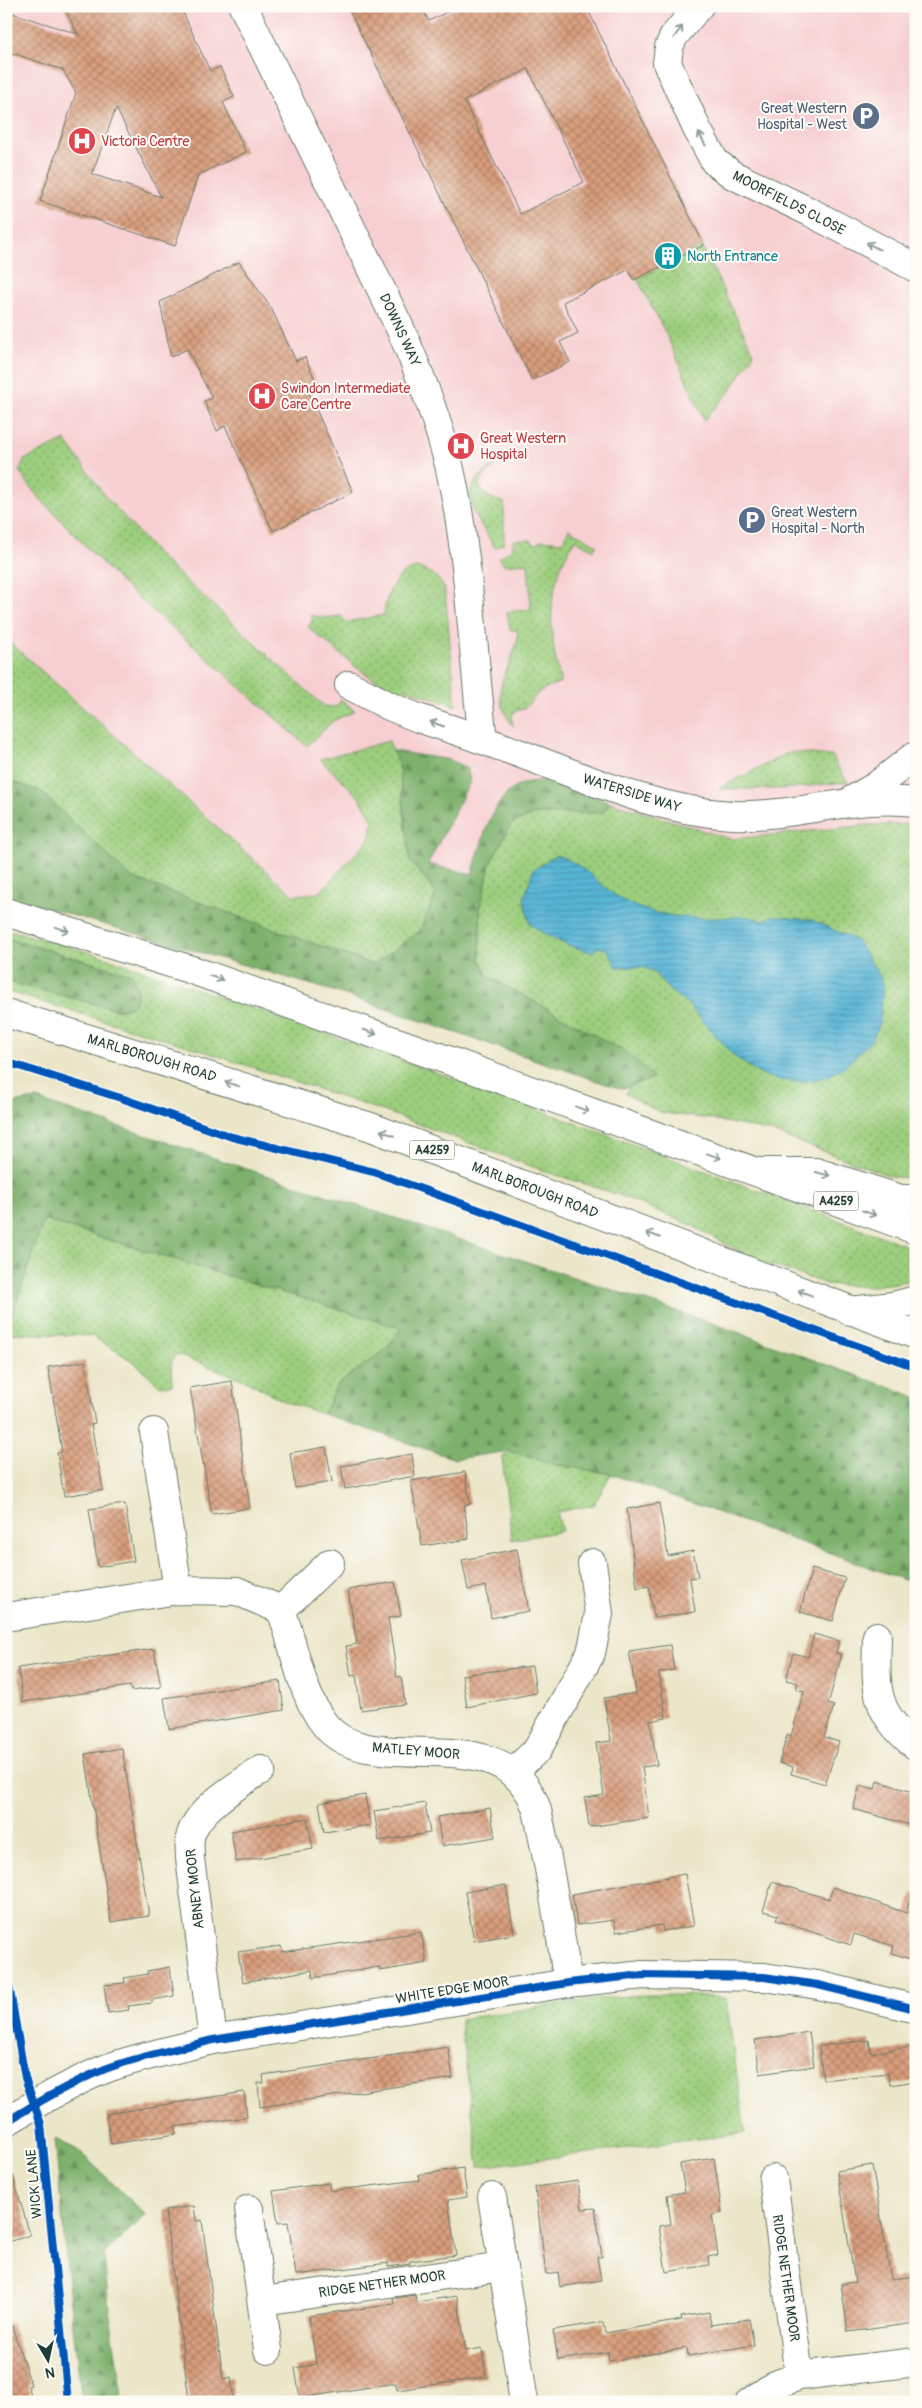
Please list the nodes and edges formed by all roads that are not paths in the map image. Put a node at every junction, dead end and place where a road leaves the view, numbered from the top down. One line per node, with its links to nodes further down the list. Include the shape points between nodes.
1 (243, 6): 5 (street, DOWNS WAY, via 399,326 439,427 463,540)
2 (700, 6): 3 (street, MOORFIELDS CLOSE, one-way to 2, via 733,175 715,162 666,63 674,36)
3 (916, 268)
4 (349, 684): 5 (street, WATERSIDE WAY, one-way to 4, via 389,706)
5 (483, 740): 9 (street, WATERSIDE WAY, via 633,796 685,810 733,815 792,813)
6 (914, 753): 7 (street); 9 (street, WATERSIDE WAY, via 876,786)
7 (916, 786)
8 (916, 802): 9 (street, WATERSIDE WAY, via 896,800)
9 (846, 804)
10 (6, 912): 12 (street, A4259, one-way to 12, via 201,973)
11 (6, 1013): 16 (street, MARLBOROUGH ROAD / A4259, one-way to 11, via 371,1127)
12 (757, 1172): 13 (street, one-way to 13, via 816,1172 901,1199); 14 (street, A4259, one-way to 14)
13 (916, 1199)
14 (916, 1230)
15 (916, 1300): 16 (street)
16 (850, 1311): 17 (street, MARLBOROUGH ROAD / A4259)
17 (916, 1335)
18 (154, 1432): 21 (street)
19 (330, 1563): 22 (street)
20 (592, 1563): 27 (street, via 599,1614 591,1653 537,1750)
21 (178, 1590): 22 (street, via 237,1591); 23 (street)
22 (281, 1610): 27 (street, MATLEY MOOR, via 314,1710 327,1728 343,1740 389,1751 456,1753 489,1760)
23 (6, 1618)
24 (877, 1636): 25 (street, via 876,1683 881,1703 902,1735)
25 (916, 1746)
26 (261, 1770): 30 (street, ABNEY MOOR, via 218,1798 190,1838)
27 (512, 1773): 28 (street, MATLEY MOOR, via 536,1807)
28 (568, 1983): 29 (street, WHITE EDGE MOOR, via 644,1975 764,1977 818,1985); 30 (street, WHITE EDGE MOOR)
29 (916, 2009)
30 (212, 2040): 31 (street, WHITE EDGE MOOR, via 106,2069 68,2085)
31 (6, 2122)
32 (773, 2179): 39 (street, RIDGE NETHER MOOR)
33 (492, 2197): 35 (street)
34 (249, 2210): 36 (street)
35 (503, 2267): 36 (street, RIDGE NETHER MOOR); 40 (street)
36 (262, 2300): 37 (street)
37 (268, 2350)
38 (916, 2362): 39 (street)
39 (799, 2376): 41 (street, via 775,2385)
40 (524, 2402)
41 (750, 2402)

